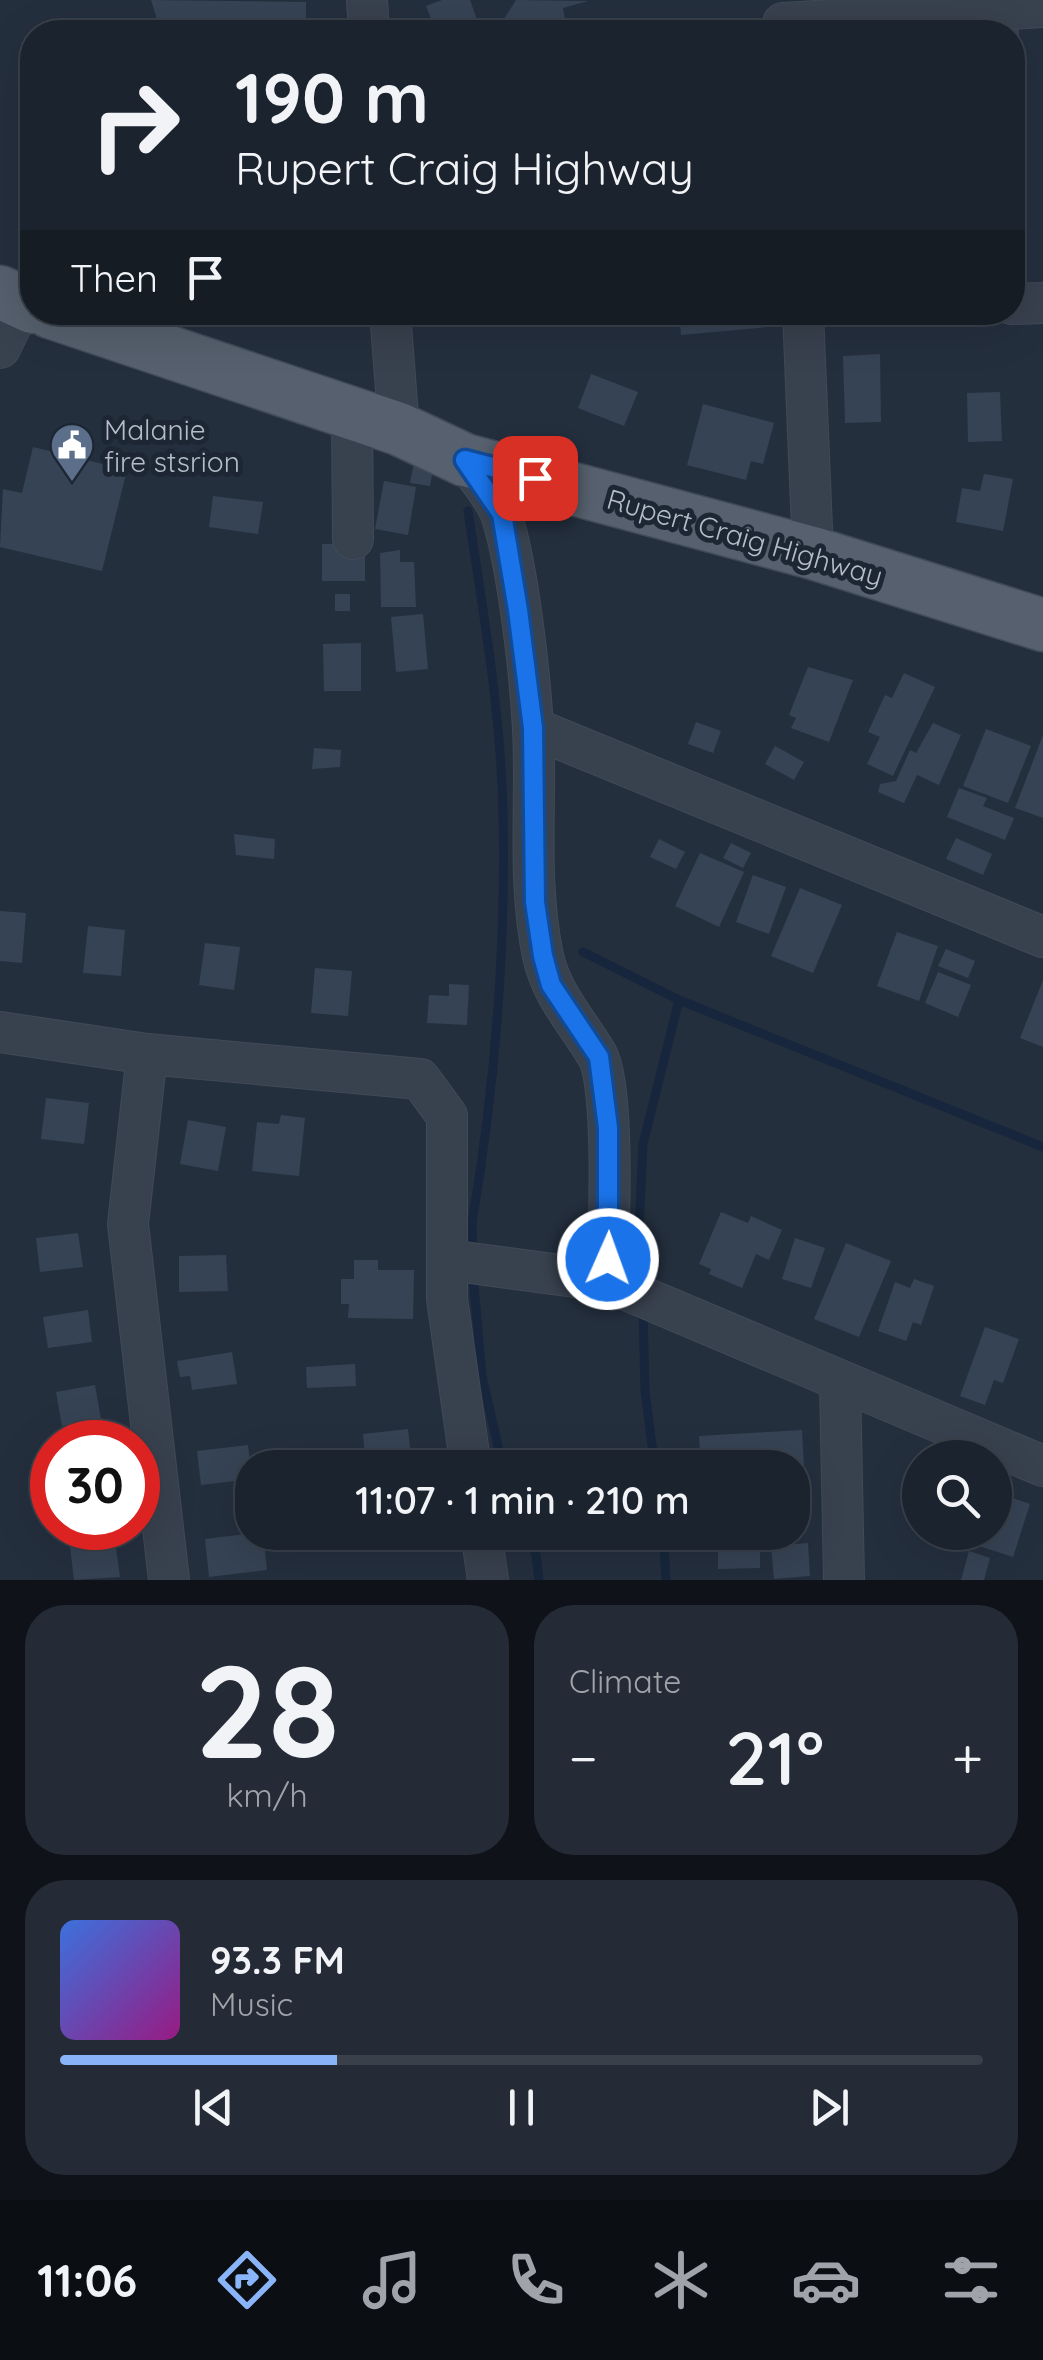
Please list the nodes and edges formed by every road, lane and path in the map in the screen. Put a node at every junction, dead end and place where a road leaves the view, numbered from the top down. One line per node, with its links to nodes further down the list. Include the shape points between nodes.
1 (1043, 7): 2 (street)
2 (783, 19)
3 (63, 325): 6 (main road, Rupert Craig Highway)
4 (388, 325): 6 (street)
5 (804, 325): 9 (street)
6 (376, 422): 7 (main road, Rupert Craig Highway); 8 (street)
7 (465, 460): 9 (main road, Rupert Craig Highway); 11 (street, via 502,514)
8 (353, 539)
9 (813, 553): 10 (main road, Rupert Craig Highway)
10 (1043, 625)
11 (533, 728): 12 (street); 16 (street, via 535,902 543,956 551,985 599,1057 603,1085 611,1236)
12 (1043, 937)
13 (0, 1032): 14 (street)
14 (147, 1054): 15 (street, via 420,1079 448,1116); 21 (street, via 128,1224)
15 (448, 1260): 16 (street); 18 (street, via 447,1299)
16 (606, 1281): 17 (street)
17 (840, 1383): 19 (street); 23 (street)
18 (468, 1450)
19 (1043, 1466)
20 (483, 1550): 22 (street)
21 (169, 1580)
22 (488, 1580)
23 (844, 1580)

